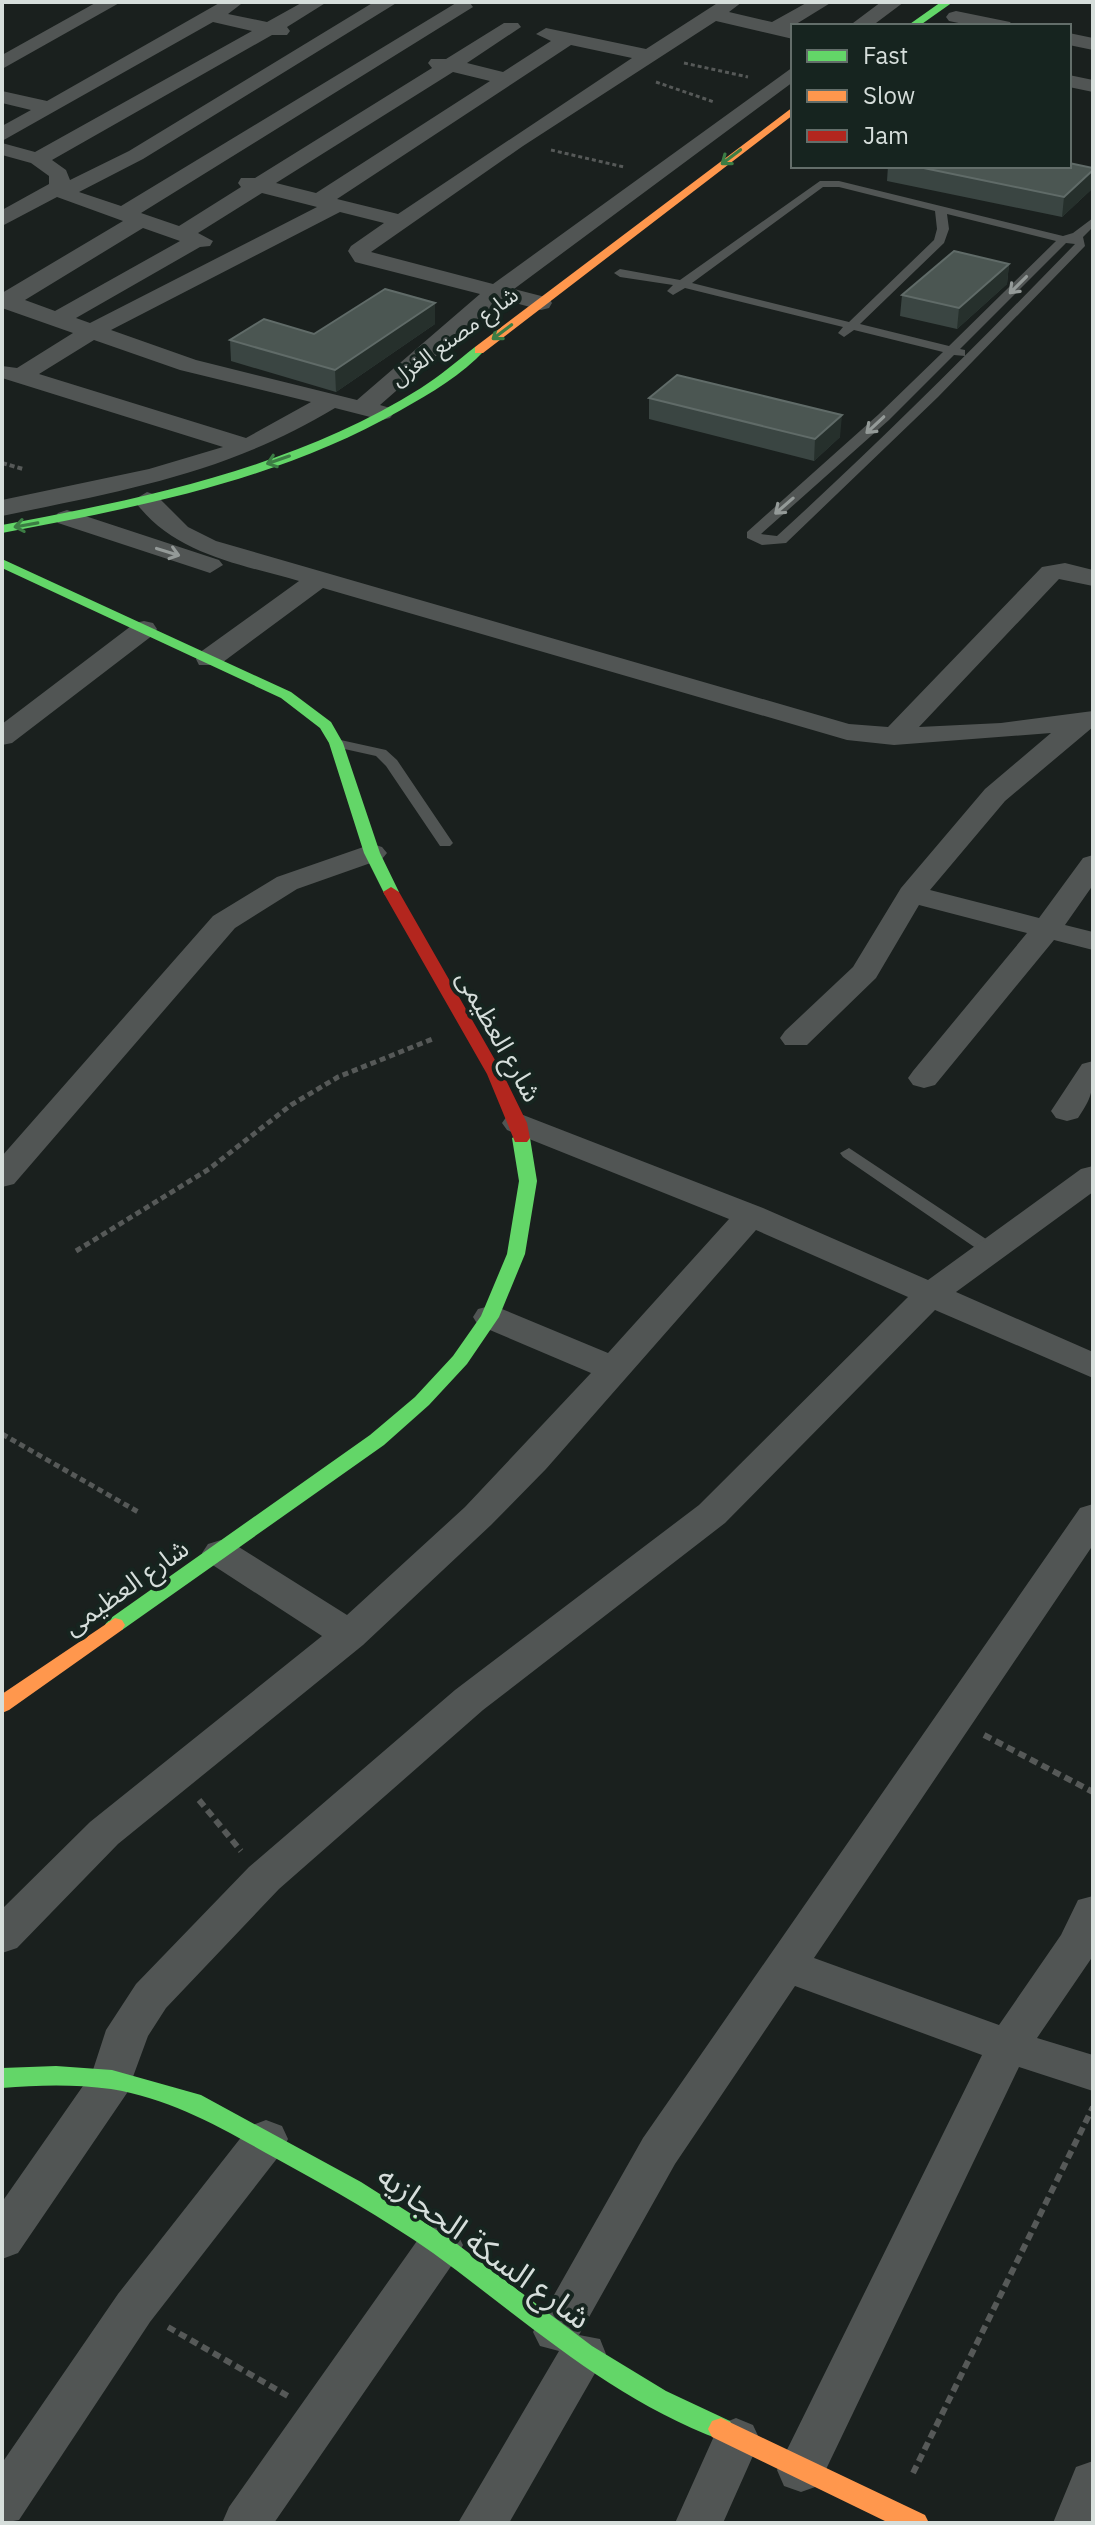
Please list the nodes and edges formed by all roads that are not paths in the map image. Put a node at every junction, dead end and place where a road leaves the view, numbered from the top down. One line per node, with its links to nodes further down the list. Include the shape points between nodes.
1 (111, 2): 26 (street)
2 (235, 2): 12 (street)
3 (317, 2): 18 (street)
4 (388, 2): 22 (street)
5 (732, 2): 10 (street)
6 (822, 2): 13 (street)
7 (894, 2): 14 (street)
8 (977, 2): 11 (street)
9 (459, 5): 17 (street); 24 (street)
10 (711, 14): 19 (street); 25 (street)
11 (949, 15): 15 (street); 16 (street)
12 (210, 16): 18 (street); 33 (street)
13 (793, 24)
14 (862, 24)
15 (919, 24)
16 (993, 24)
17 (511, 27): 20 (street); 27 (street)
18 (272, 29): 22 (street); 40 (street)
19 (784, 31)
20 (569, 38): 25 (street); 28 (street)
21 (1071, 39): 23 (street)
22 (329, 41): 24 (street); 39 (street)
23 (1093, 44)
24 (386, 52): 27 (street); 41 (street)
25 (648, 55): 48 (street)
26 (2, 63)
27 (448, 66): 28 (street); 42 (street)
28 (504, 78): 44 (street)
29 (786, 78): 58 (street)
30 (1071, 81): 31 (street)
31 (1093, 86)
32 (2, 97): 33 (street)
33 (50, 108): 37 (street)
34 (791, 111): 35 (street, شارع مصنع الغزل)
35 (769, 127): 36 (street); 55 (street, شارع مصنع الغزل, one-way to 55)
36 (791, 132)
37 (2, 135)
38 (2, 149): 40 (street)
39 (136, 155): 41 (street); 43 (street)
40 (38, 159): 43 (street, via 60,175)
41 (199, 171): 42 (street); 46 (street)
42 (261, 186): 44 (street); 50 (street)
43 (61, 189): 46 (street); 47 (street)
44 (328, 203): 48 (street); 53 (street)
45 (941, 209): 51 (lane); 57 (lane, via 820,184); 63 (lane, via 940,241)
46 (132, 217): 50 (street); 59 (street)
47 (2, 219)
48 (401, 221): 58 (street, via 358,255)
49 (1093, 221): 52 (lane)
50 (189, 237): 53 (street); 61 (street)
51 (1064, 239): 52 (lane); 64 (lane, one-way to 64)
52 (1084, 242): 65 (lane)
53 (238, 252): 62 (street)
54 (645, 254): 56 (street)
55 (589, 266): 56 (street); 60 (street, شارع مصنع الغزل)
56 (614, 278): 57 (lane)
57 (679, 288): 63 (lane)
58 (497, 291): 60 (street); 69 (street)
59 (4, 301): 61 (street)
60 (541, 303): 70 (street, شارع مصنع الغزل, one-way to 70, via 421,394)
61 (56, 320): 62 (street)
62 (90, 332): 67 (street); 68 (street, via 188,365)
63 (845, 332): 64 (lane)
64 (947, 355): 65 (lane); 66 (lane); 66 (lane, one-way to 66, via 753,533 755,539 781,540)
65 (975, 356): 66 (lane)
66 (965, 366)
67 (11, 373): 71 (street)
68 (330, 401): 69 (street); 71 (street)
69 (361, 409): 70 (street)
70 (387, 413): 73 (street, شارع مصنع الغزل, one-way to 73, via 284,459)
71 (247, 446): 74 (street, via 133,481)
72 (360, 448): 73 (street, شارع مصنع الغزل, via 234,494)
73 (154, 507): 75 (street, شارع مصنع الغزل); 77 (street, شارع مصنع الغزل); 80 (street, via 179,532 207,546)
74 (2, 508)
75 (67, 518): 76 (street, شارع مصنع الغزل, one-way to 76); 77 (street)
76 (2, 529)
77 (96, 529): 78 (street, شارع مصنع الغزل); 80 (street, one-way to 80, via 229,570)
78 (2, 546)
79 (2, 563): 82 (street, شارع العظيمى)
80 (321, 577): 83 (street); 86 (street, via 847,732)
81 (1093, 578): 86 (street, via 1051,572)
82 (144, 629): 83 (street, شارع العظيمى); 85 (street)
83 (209, 659): 87 (street, شارع العظيمى, via 308,708)
84 (1088, 720): 86 (street, via 954,736); 91 (street, via 995,795)
85 (2, 737)
86 (894, 737)
87 (336, 743): 88 (lane, via 381,753 392,763); 89 (street, شارع العظيمى)
88 (445, 843)
89 (372, 853): 98 (street, شارع العظيمى); 101 (street, via 287,883 224,922)
90 (1093, 864): 92 (street)
91 (911, 894): 92 (street); 94 (street, via 865,972)
92 (1046, 930): 93 (street); 96 (street)
93 (1093, 941)
94 (796, 1038)
95 (1093, 1071): 97 (street)
96 (924, 1078)
97 (1067, 1111)
98 (518, 1123): 102 (street); 105 (street, شارع العظيمى, via 528,1181 516,1254)
99 (849, 1153): 103 (lane)
100 (1093, 1176): 103 (street)
101 (2, 1177)
102 (751, 1215): 104 (street); 107 (street)
103 (989, 1249): 104 (street)
104 (930, 1295): 106 (street); 118 (street, via 712,1514 469,1700 264,1878 151,1996 128,2030)
105 (490, 1317): 107 (street); 109 (street, شارع العظيمى, via 422,1401)
106 (1093, 1366)
107 (614, 1369): 110 (street, via 478,1516)
108 (1093, 1517): 114 (street)
109 (221, 1553): 110 (street); 111 (street, شارع العظيمى)
110 (349, 1635): 113 (street, via 104,1833)
111 (2, 1705)
112 (1093, 1912): 115 (street, via 1078,1944)
113 (2, 1936)
114 (787, 1965): 115 (street); 122 (street, via 659,2151)
115 (1008, 2046): 116 (street); 124 (street)
116 (1093, 2073)
117 (2, 2078): 118 (street, شارع السكة الحجازيه)
118 (112, 2080): 119 (street, شارع السكة الحجازيه, via 193,2102); 120 (street)
119 (266, 2139): 121 (street, شارع السكة الحجازيه); 126 (street, via 134,2308)
120 (2, 2239)
121 (440, 2245): 122 (street, شارع السكة الحجازيه); 127 (street)
122 (569, 2343): 123 (street, شارع السكة الحجازيه); 128 (street)
123 (736, 2440): 124 (street, شارع السكة الحجازيه); 129 (street)
124 (801, 2470): 130 (street, شارع السكة الحجازيه)
125 (1093, 2483): 131 (street)
126 (2, 2504)
127 (246, 2523)
128 (482, 2523)
129 (699, 2523)
130 (916, 2523)
131 (1077, 2523)

